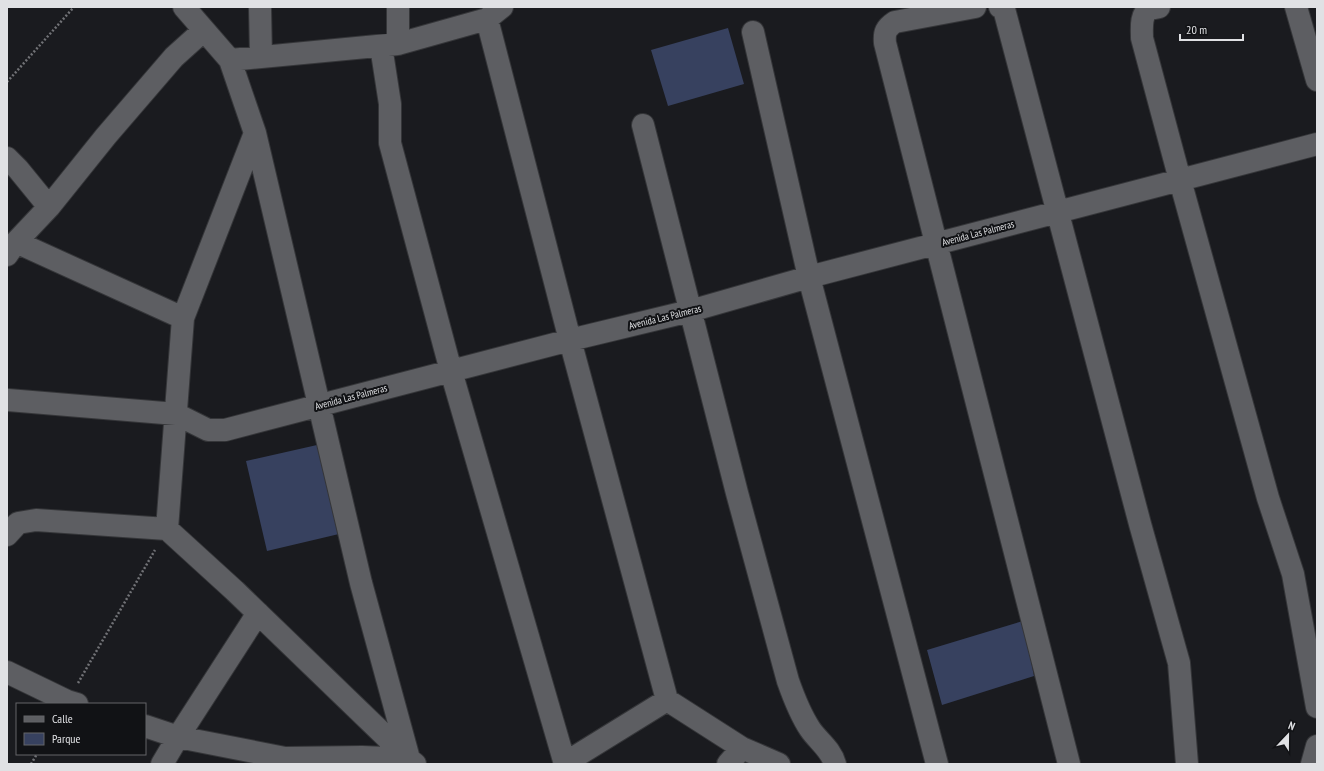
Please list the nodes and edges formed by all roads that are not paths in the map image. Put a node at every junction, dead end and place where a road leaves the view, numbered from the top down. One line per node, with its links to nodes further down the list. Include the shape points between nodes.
1 (184, 7): 9 (street)
2 (260, 7): 12 (street)
3 (398, 7): 11 (street)
4 (975, 7): 22 (street, via 895,22 884,34)
5 (1000, 7): 21 (street, via 1004,9)
6 (1159, 7): 19 (street, via 1149,10 1144,16 1142,38)
7 (1296, 7): 14 (street)
8 (494, 13): 11 (street); 27 (street)
9 (204, 30): 13 (street); 20 (street, via 174,57)
10 (754, 32): 24 (street)
11 (390, 45): 12 (street); 28 (street, via 390,143)
12 (261, 57): 13 (street)
13 (230, 60): 16 (street)
14 (1317, 80)
15 (644, 125): 25 (street)
16 (255, 133): 26 (street); 30 (street)
17 (1317, 144): 19 (street, Avenida Las Palmeras)
18 (7, 158): 20 (street)
19 (1180, 180): 21 (street, Avenida Las Palmeras); 38 (street, via 1268,498 1293,574)
20 (49, 207): 23 (street)
21 (1058, 212): 22 (street, Avenida Las Palmeras); 50 (street, via 1179,663)
22 (935, 244): 24 (street, Avenida Las Palmeras); 49 (street)
23 (11, 249): 26 (street)
24 (809, 277): 25 (street, Avenida Las Palmeras); 48 (street)
25 (690, 311): 27 (street, Avenida Las Palmeras); 47 (street, via 736,494 788,681 810,729 833,756)
26 (183, 318): 31 (street)
27 (570, 340): 28 (street, Avenida Las Palmeras); 36 (street)
28 (451, 371): 30 (street, Avenida Las Palmeras); 45 (street)
29 (8, 400): 31 (street, Avenida Las Palmeras)
30 (319, 406): 31 (street, Avenida Las Palmeras, via 225,430 208,430); 43 (street, via 361,583)
31 (176, 414): 32 (street)
32 (167, 529): 33 (street, via 36,520 18,523); 34 (street)
33 (7, 535)
34 (258, 613): 40 (street); 43 (street)
35 (7, 672): 37 (street)
36 (668, 700): 42 (street); 45 (street)
37 (72, 702)
38 (1317, 707)
39 (146, 726): 40 (street)
40 (178, 737): 43 (street, via 285,758 362,757); 44 (street)
41 (1317, 746): 51 (street)
42 (735, 756): 46 (street)
43 (412, 762)
44 (162, 764)
45 (565, 764)
46 (779, 764)
47 (835, 764)
48 (937, 764)
49 (1069, 764)
50 (1187, 764)
51 (1312, 764)

